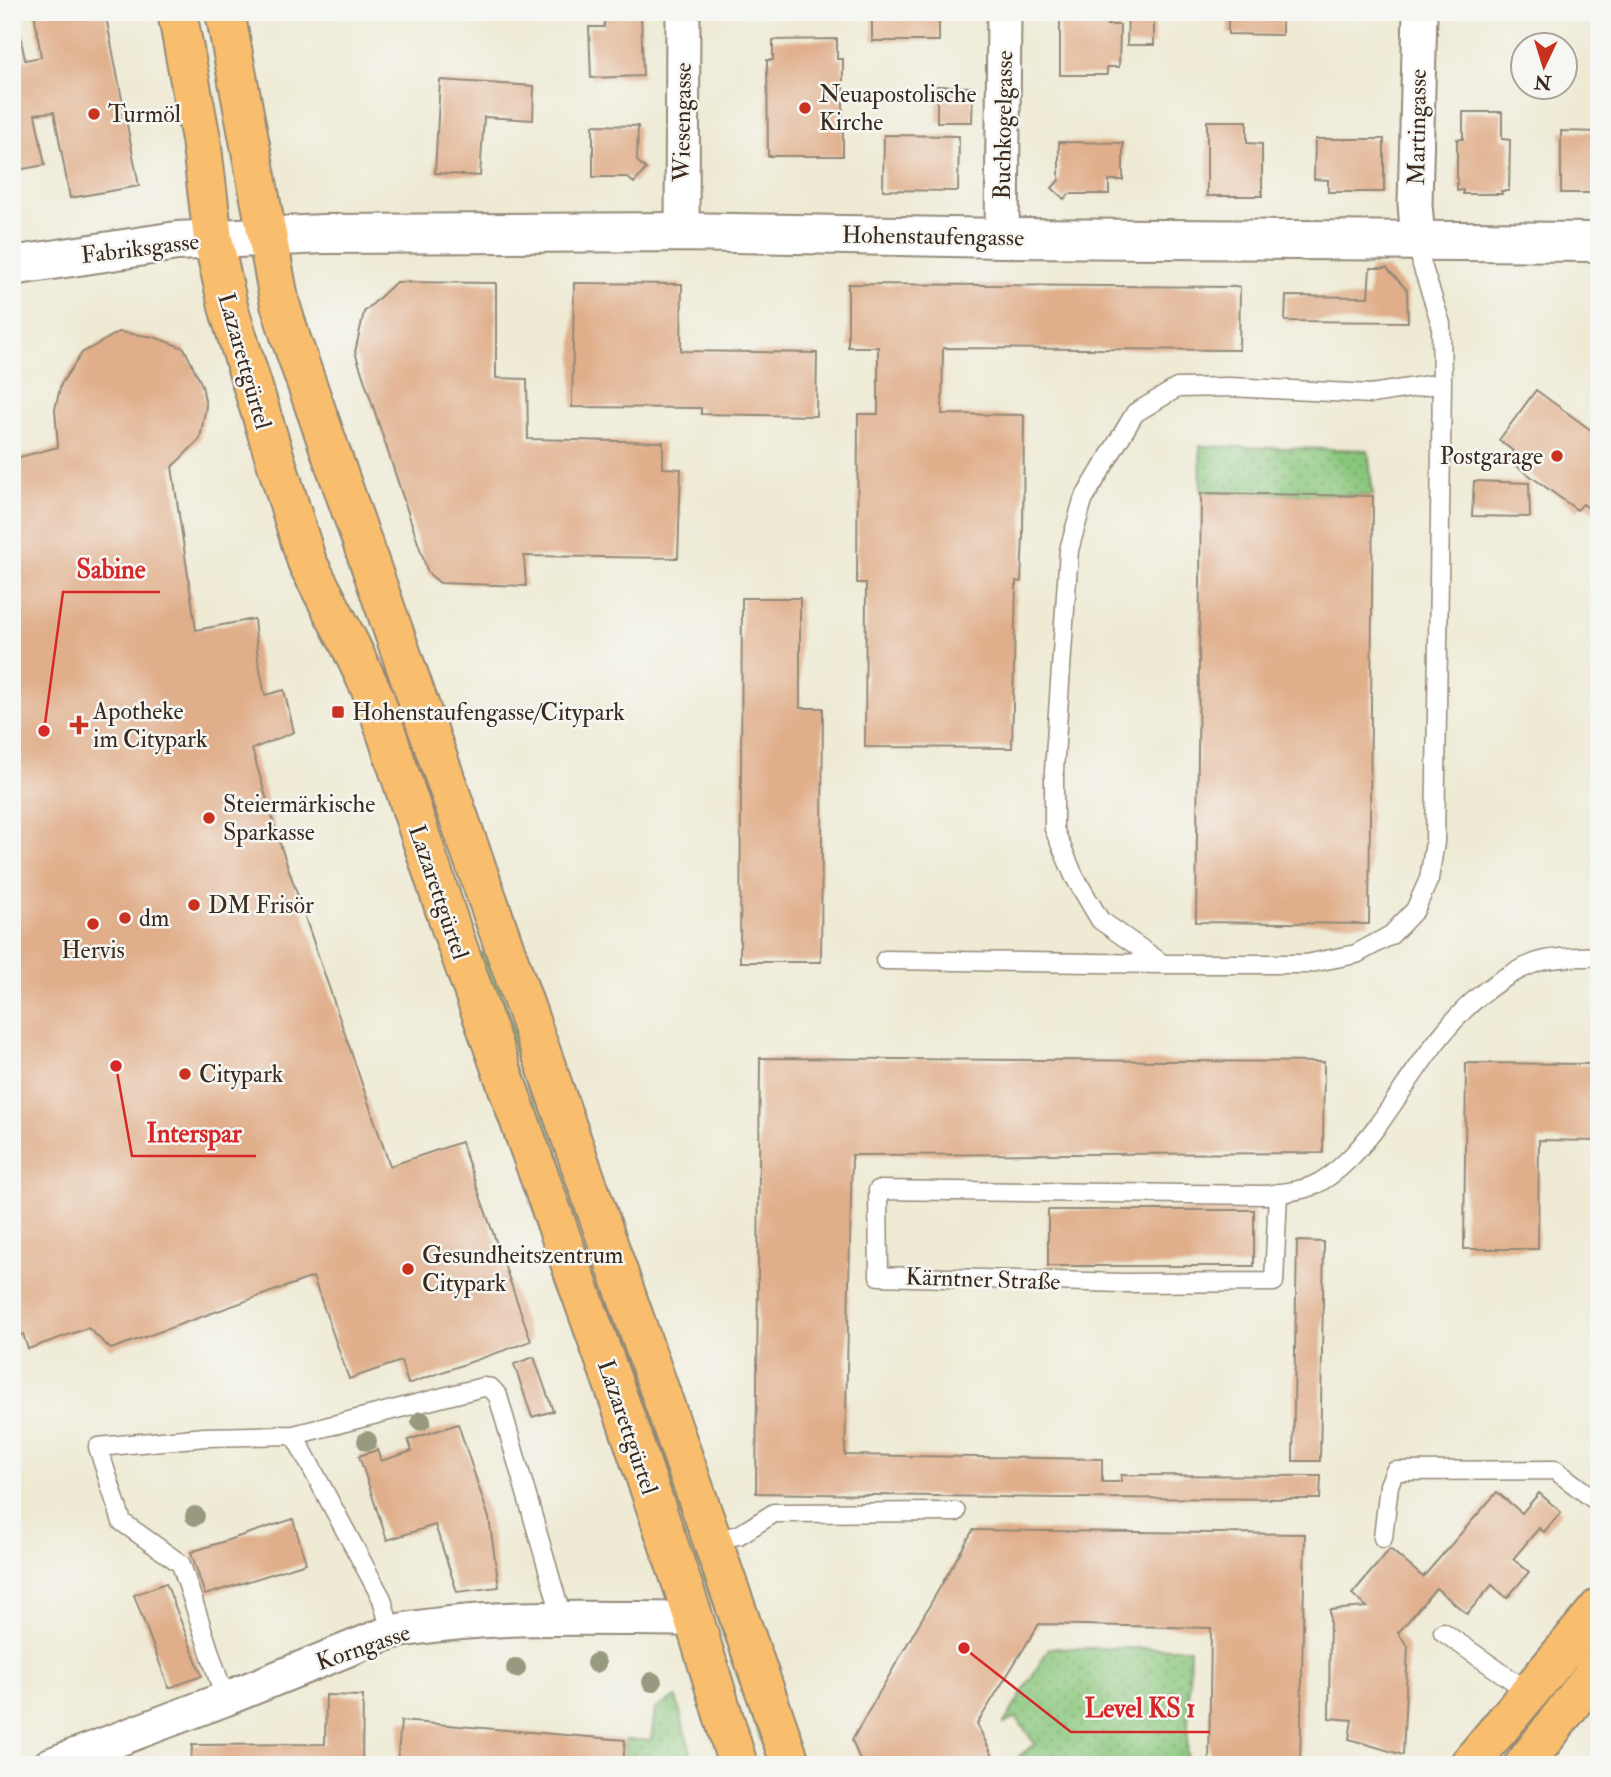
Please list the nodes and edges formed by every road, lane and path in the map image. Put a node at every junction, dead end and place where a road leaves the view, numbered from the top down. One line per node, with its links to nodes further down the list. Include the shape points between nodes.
1 (177, 12): 9 (main road, Lazarettgürtel, via 201,139)
2 (225, 12): 7 (main road, Lazarettgürtel)
3 (683, 12): 6 (street, Wiesengasse)
4 (1004, 12): 8 (street, Buchkogelgasse)
5 (1420, 12): 10 (street, Martingasse)
6 (682, 232): 7 (street, Hohenstaufengasse); 8 (street, Hohenstaufengasse)
7 (268, 236): 9 (street, Fabriksgasse); 22 (main road, Lazarettgürtel, via 291,339)
8 (1002, 238): 10 (street, Hohenstaufengasse)
9 (213, 239): 12 (street, Fabriksgasse); 25 (main road, Lazarettgürtel, via 229,310 307,562 374,696)
10 (1418, 241): 11 (street, Hohenstaufengasse); 13 (lane, via 1441,324)
11 (1599, 242)
12 (12, 266)
13 (1442, 383): 16 (lane, via 1435,842 1429,879 1415,910 1391,935 1356,954 1306,964); 16 (lane, via 1371,394 1177,387 1135,413 1083,500 1069,550 1054,829 1100,920)
14 (1599, 956): 17 (lane, Kärntner Straße, via 1537,962 1495,982 1443,1033 1368,1137 1342,1165 1313,1185)
15 (885, 960): 16 (lane)
16 (1163, 964)
17 (1278, 1193): 17 (lane, Kärntner Straße, via 1274,1282 879,1276 878,1191)
18 (294, 1436): 24 (lane, via 491,1388 498,1396); 26 (lane, via 382,1599); 30 (lane, via 205,1437 98,1447 122,1522 181,1564)
19 (1599, 1503): 21 (lane, via 1555,1470 1395,1471)
20 (956, 1512): 22 (lane, via 774,1513 739,1535)
21 (1383, 1538)
22 (712, 1541): 33 (main road, Lazarettgürtel)
23 (1599, 1608): 29 (main road)
24 (562, 1618): 25 (street, Korngasse); 26 (street, Korngasse, via 505,1619)
25 (694, 1619): 32 (main road, Lazarettgürtel)
26 (391, 1632): 30 (street, Korngasse)
27 (1443, 1632): 29 (lane)
28 (1599, 1667): 35 (main road)
29 (1529, 1692): 34 (main road)
30 (225, 1699): 31 (street, Korngasse)
31 (60, 1763)
32 (738, 1765)
33 (791, 1765)
34 (1469, 1765)
35 (1524, 1765)

